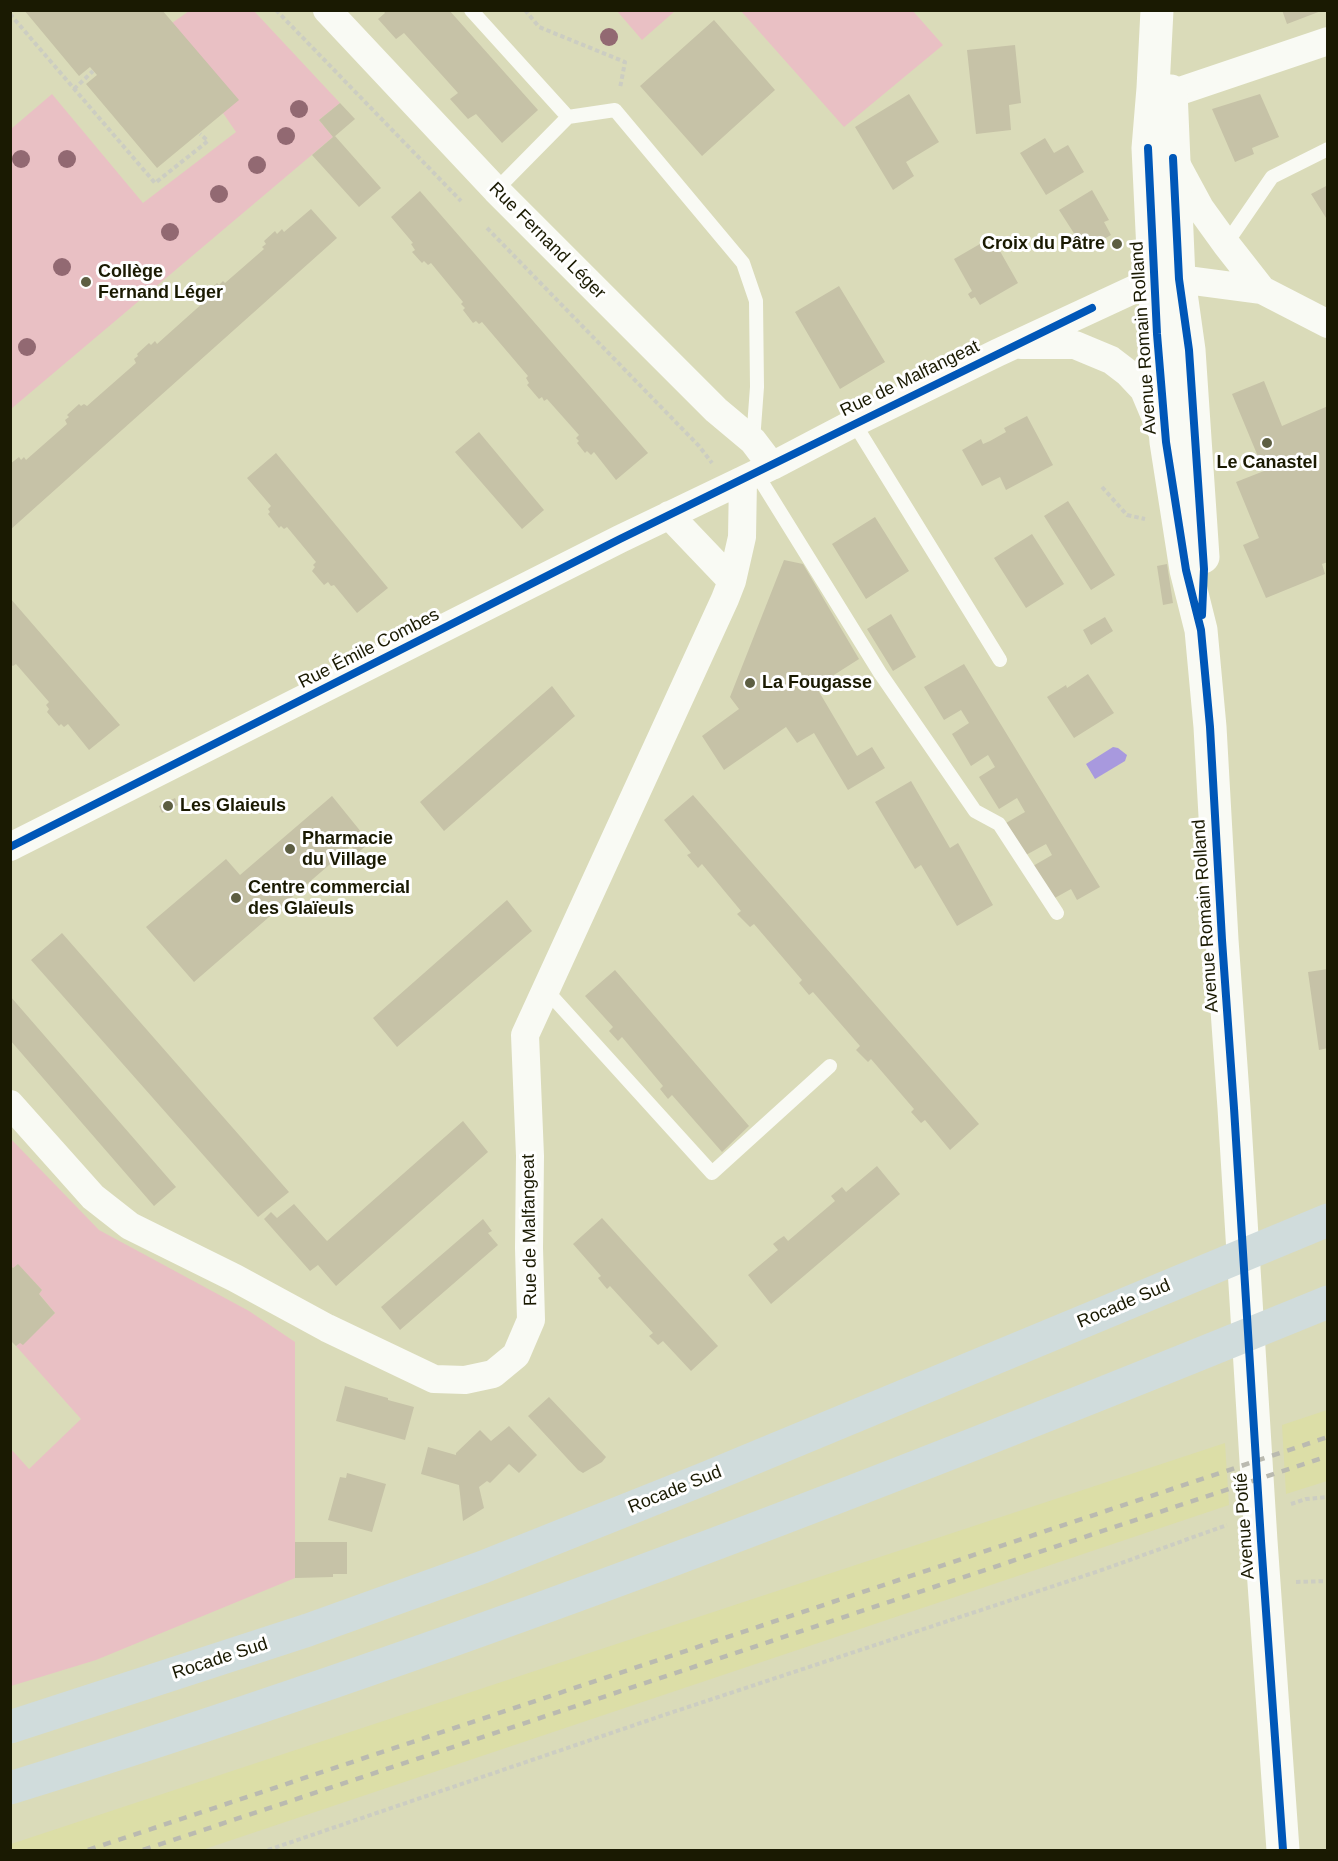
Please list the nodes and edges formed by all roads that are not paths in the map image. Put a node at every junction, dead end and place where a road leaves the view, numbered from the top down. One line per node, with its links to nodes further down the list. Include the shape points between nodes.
1 (327, 10): 9 (street, Rue Fernand Léger)
2 (471, 10): 6 (lane)
3 (1154, 14): 5 (street, Avenue Romain Rolland); 8 (lane)
4 (1328, 41): 5 (street)
5 (1162, 91): 8 (street, Avenue Romain Rolland)
6 (568, 117): 9 (lane); 16 (lane, via 615,110 743,263 756,301)
7 (1328, 149): 10 (lane, via 1272,177)
8 (1160, 153): 10 (street); 11 (street, Avenue Romain Rolland)
9 (496, 190): 16 (street, Rue Fernand Léger, via 716,410)
10 (1226, 244): 12 (street)
11 (1167, 279): 12 (street); 14 (street, Rue de Malfangeat, via 1137,288); 17 (street, Avenue Romain Rolland); 21 (street, Avenue Romain Rolland, via 1189,350 1204,569)
12 (1262, 290): 13 (street)
13 (1328, 324)
14 (1013, 345): 15 (street, Rue de Malfangeat); 17 (street, Rue de Malfangeat, via 1075,345 1111,360 1144,390)
15 (854, 423): 18 (street, Rue de Malfangeat); 22 (lane)
16 (753, 441): 18 (street, Rue Fernand Léger)
17 (1166, 441): 21 (street, Avenue Romain Rolland, via 1186,570)
18 (749, 476): 19 (street, Rue Émile Combes); 20 (street, Rue de Malfangeat); 24 (lane, via 975,811 999,824)
19 (669, 515): 20 (street); 23 (street, Rue Émile Combes)
20 (732, 581): 25 (street, Rue de Malfangeat)
21 (1201, 630): 28 (street, Avenue Romain Rolland)
22 (1000, 660)
23 (10, 847)
24 (1057, 913)
25 (546, 990): 26 (lane, via 711,1173); 27 (street, Rue de Malfangeat, via 525,1035 531,1320 516,1355 493,1374 465,1380 434,1379 396,1362 130,1226 93,1197)
26 (830, 1066)
27 (10, 1104)
28 (1239, 1200): 33 (street, Avenue Potié)
29 (1328, 1220): 31 (highway, Rocade Sud, via 483,1567 308,1630)
30 (1328, 1302): 32 (highway, via 929,1462 511,1620)
31 (10, 1727)
32 (10, 1788)
33 (1283, 1851)

